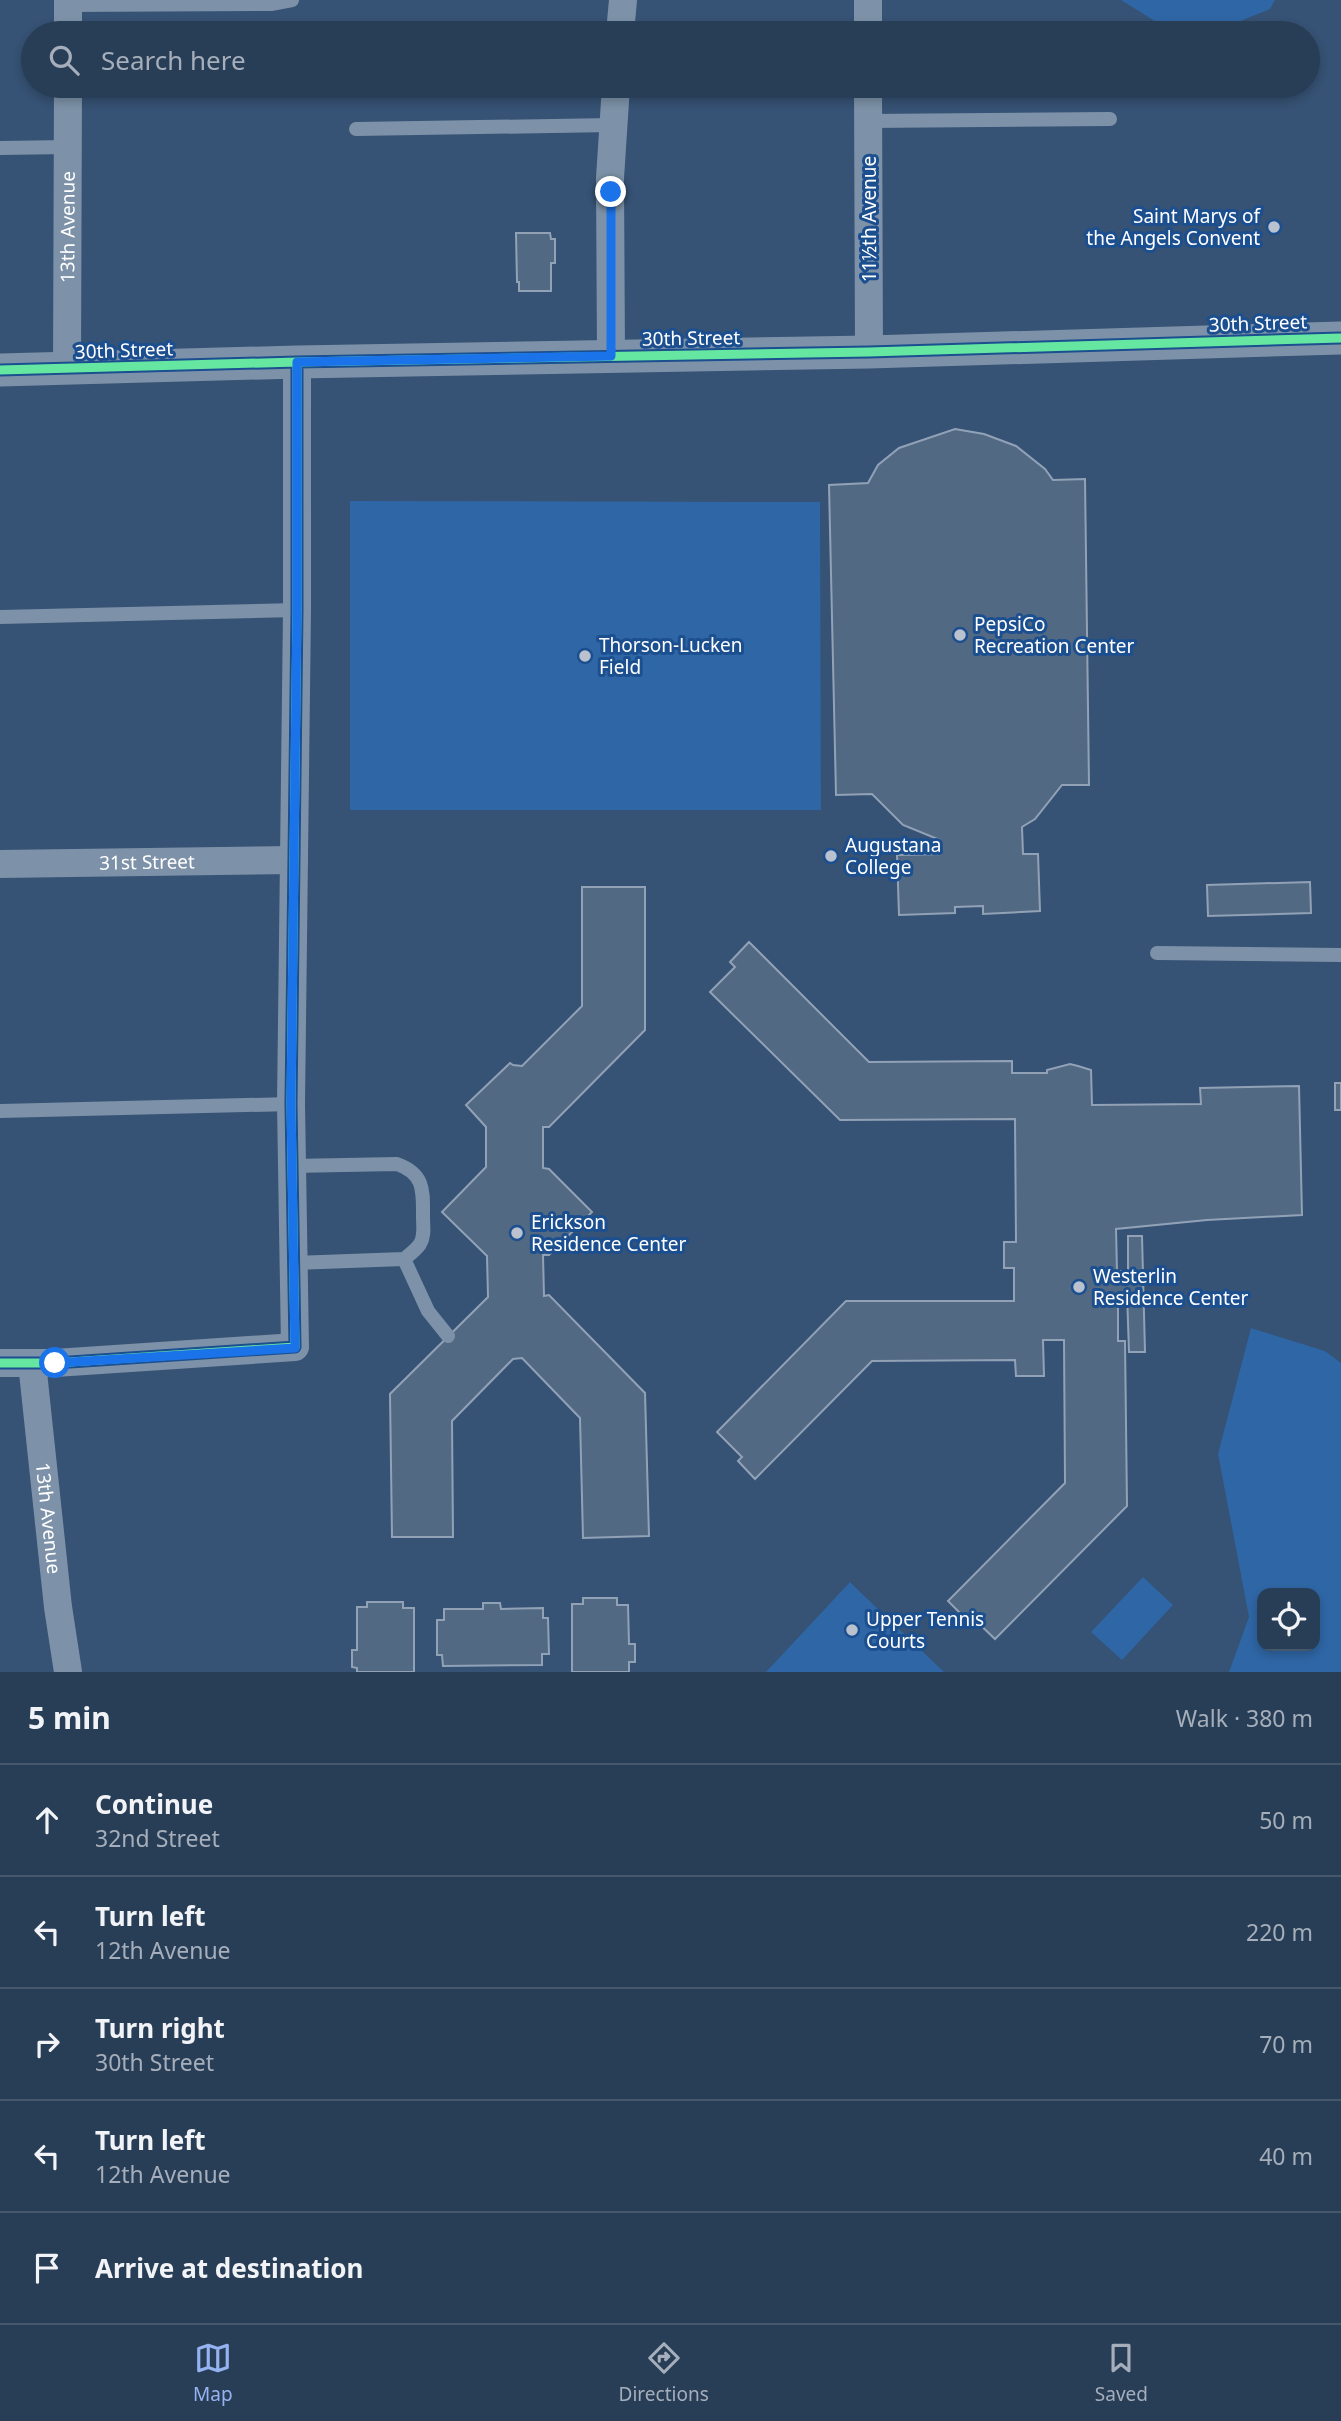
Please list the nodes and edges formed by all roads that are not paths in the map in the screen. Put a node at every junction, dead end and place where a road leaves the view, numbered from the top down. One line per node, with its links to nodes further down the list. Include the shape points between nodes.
1 (292, 0): 4 (lane)
2 (623, 0): 5 (street)
3 (868, 0): 6 (street)
4 (68, 13)
5 (622, 21)
6 (868, 21)
7 (68, 98): 14 (street, 13th Avenue)
8 (615, 98): 12 (street)
9 (868, 98): 11 (street, 11½th Avenue)
10 (1110, 119): 11 (lane)
11 (868, 121): 17 (street, 11½th Avenue)
12 (613, 125): 13 (lane); 18 (street)
13 (356, 129)
14 (68, 147): 15 (lane); 20 (street, 13th Avenue)
15 (0, 148)
16 (1341, 338): 17 (street, 30th Street)
17 (869, 352): 18 (street, 30th Street)
18 (611, 356): 19 (street, 30th Street)
19 (297, 362): 20 (street, 30th Street); 22 (street)
20 (67, 369): 21 (street, 30th Street)
21 (0, 370)
22 (297, 610): 23 (lane); 24 (street)
23 (0, 617)
24 (294, 860): 25 (street, 31st Street); 28 (street)
25 (0, 864)
26 (1157, 953): 27 (lane)
27 (1341, 955)
28 (291, 1104): 29 (lane); 30 (street)
29 (0, 1111)
30 (292, 1166): 31 (lane, via 397,1164 410,1168 423,1189 424,1234); 32 (street)
31 (404, 1259): 32 (lane); 33 (lane, via 428,1311)
32 (294, 1263): 35 (street, via 295,1348)
33 (448, 1336)
34 (0, 1363): 35 (street)
35 (32, 1363): 36 (street, 13th Avenue)
36 (68, 1672)

